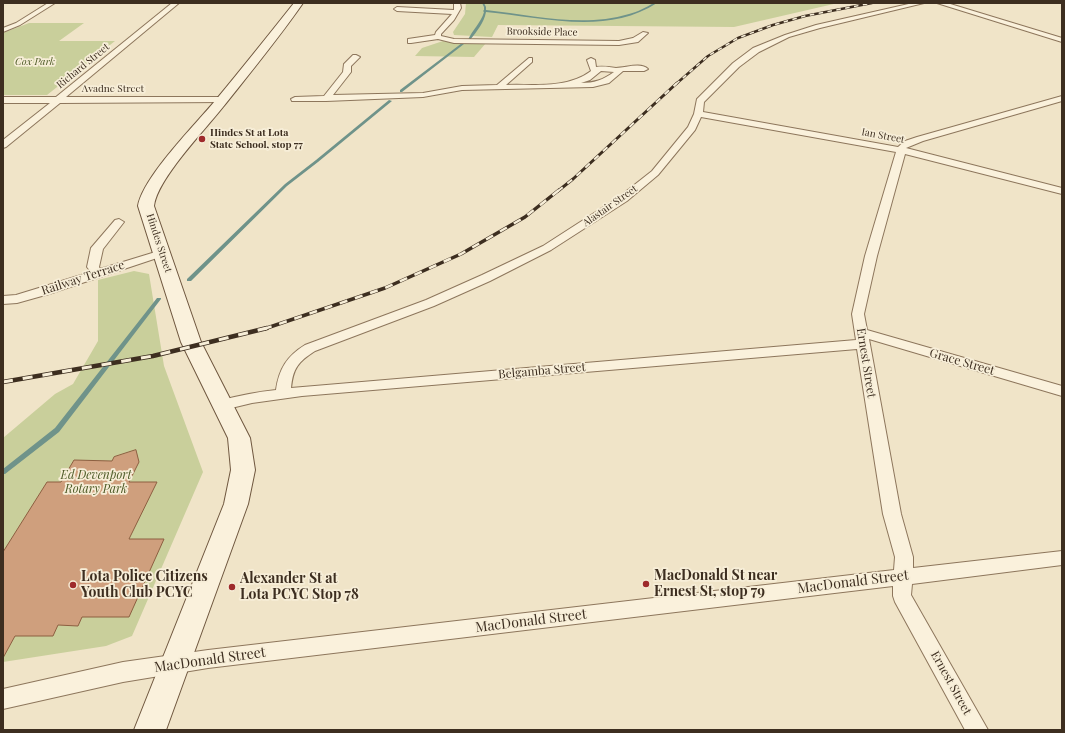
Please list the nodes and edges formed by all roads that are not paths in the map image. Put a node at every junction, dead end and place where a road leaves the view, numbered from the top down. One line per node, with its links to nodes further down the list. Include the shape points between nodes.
1 (52, 3): 9 (street)
2 (176, 3): 26 (street, Richard Street)
3 (299, 3): 27 (street, Hindes Street)
4 (457, 3): 8 (street)
5 (921, 3): 28 (street, Alastair Street, via 818,26 756,50 736,65 700,101)
6 (940, 3): 12 (street)
7 (397, 9): 8 (street)
8 (456, 12): 11 (street)
9 (3, 30)
10 (645, 33): 11 (street, Brookside Place, via 635,40 619,43 454,41)
11 (438, 36): 13 (street, Brookside Place)
12 (1062, 40)
13 (411, 41)
14 (356, 57): 24 (street, via 347,66 347,72)
15 (529, 60): 21 (street)
16 (591, 60): 19 (street)
17 (644, 69): 18 (street)
18 (619, 70): 19 (street, via 604,69); 20 (street, via 599,84)
19 (596, 72): 20 (street)
20 (567, 85): 21 (street)
21 (499, 87): 24 (street, via 462,88 423,95)
22 (1062, 98): 30 (street, via 920,139 908,143)
23 (295, 99): 24 (street)
24 (326, 99)
25 (3, 100): 26 (street, Avadne Street)
26 (58, 100): 27 (street, Avadne Street); 29 (street, Richard Street)
27 (222, 100): 33 (street, Hindes Street, via 156,180 147,198 146,206)
28 (698, 114): 30 (street, Ian Street); 38 (street, Alastair Street, via 692,128 655,173 623,199 547,248 486,278 430,303 310,348 289,365)
29 (3, 145)
30 (901, 150): 31 (street, Ian Street); 36 (street, Ernest Street, via 871,256 858,314)
31 (1062, 191)
32 (119, 222): 34 (street, via 97,248 93,267)
33 (162, 253): 34 (street, Railway Terrace); 39 (street, Hindes Street, via 191,342)
34 (97, 274): 35 (street, Railway Terrace, via 17,299)
35 (3, 300)
36 (862, 338): 37 (street, Grace Street); 38 (street, Belgamba Street); 41 (street, Ernest Street, via 892,514 904,557)
37 (1062, 391)
38 (283, 393): 39 (street, Belgamba Street)
39 (223, 405): 42 (street, Hindes Street, via 237,432 243,470 236,504)
40 (1062, 558): 41 (street, MacDonald Street)
41 (902, 576): 42 (street, MacDonald Street); 45 (street, Ernest Street, via 902,596)
42 (175, 664): 43 (street, MacDonald Street, via 123,672); 44 (street, Hindes Street)
43 (3, 699)
44 (150, 730)
45 (977, 730)

